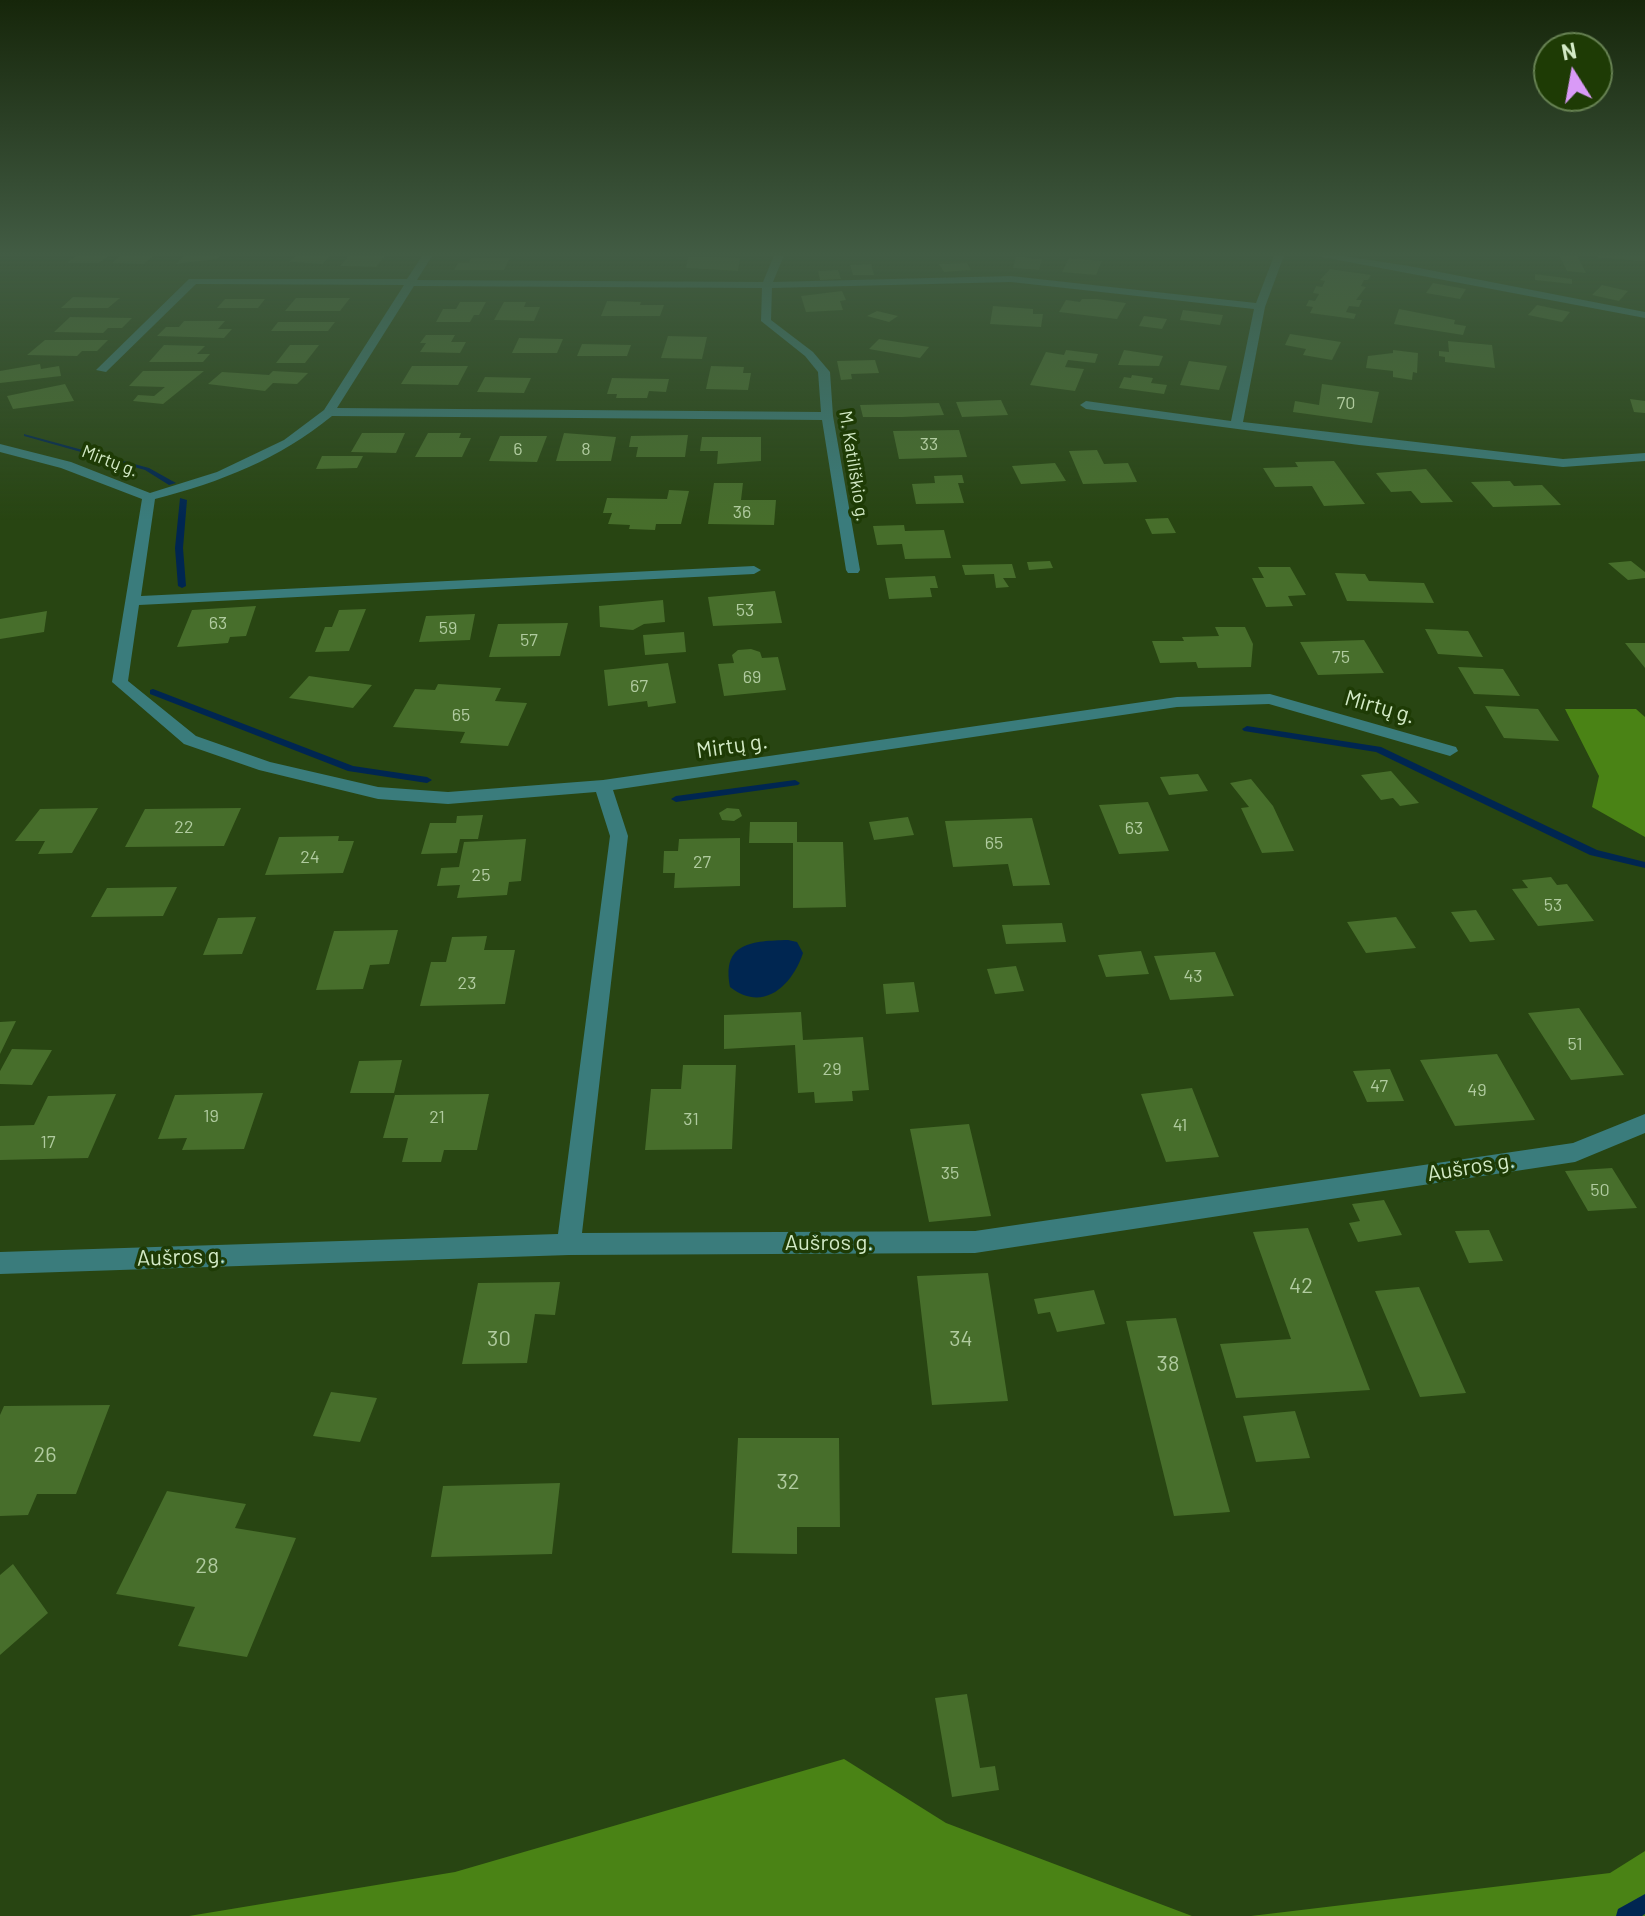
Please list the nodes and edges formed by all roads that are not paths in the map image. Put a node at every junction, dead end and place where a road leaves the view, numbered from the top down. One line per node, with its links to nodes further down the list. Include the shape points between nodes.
1 (130, 342): 5 (street)
2 (372, 342): 7 (street)
3 (794, 342): 8 (street, M. Katiliškio g., via 824,372)
4 (1253, 342): 9 (street)
5 (102, 370)
6 (1086, 405): 9 (street)
7 (329, 412): 8 (street); 12 (street, via 280,450 206,483)
8 (827, 416): 14 (street, M. Katiliškio g.)
9 (1237, 423): 11 (street, via 1563,463)
10 (0, 448): 12 (street, Mirtų g., via 66,465)
11 (1645, 457)
12 (149, 497): 15 (street, Mirtų g., via 147,538)
13 (754, 570): 15 (street)
14 (853, 570)
15 (133, 601): 17 (street, Mirtų g., via 120,682 190,740 265,766 378,793 448,798)
16 (1450, 751): 17 (street, Mirtų g., via 1270,699 1177,702)
17 (603, 786): 19 (street, via 619,836)
18 (1645, 1123): 19 (street, Aušros g., via 1575,1152 975,1242)
19 (569, 1244): 20 (street, Aušros g.)
20 (0, 1263)

